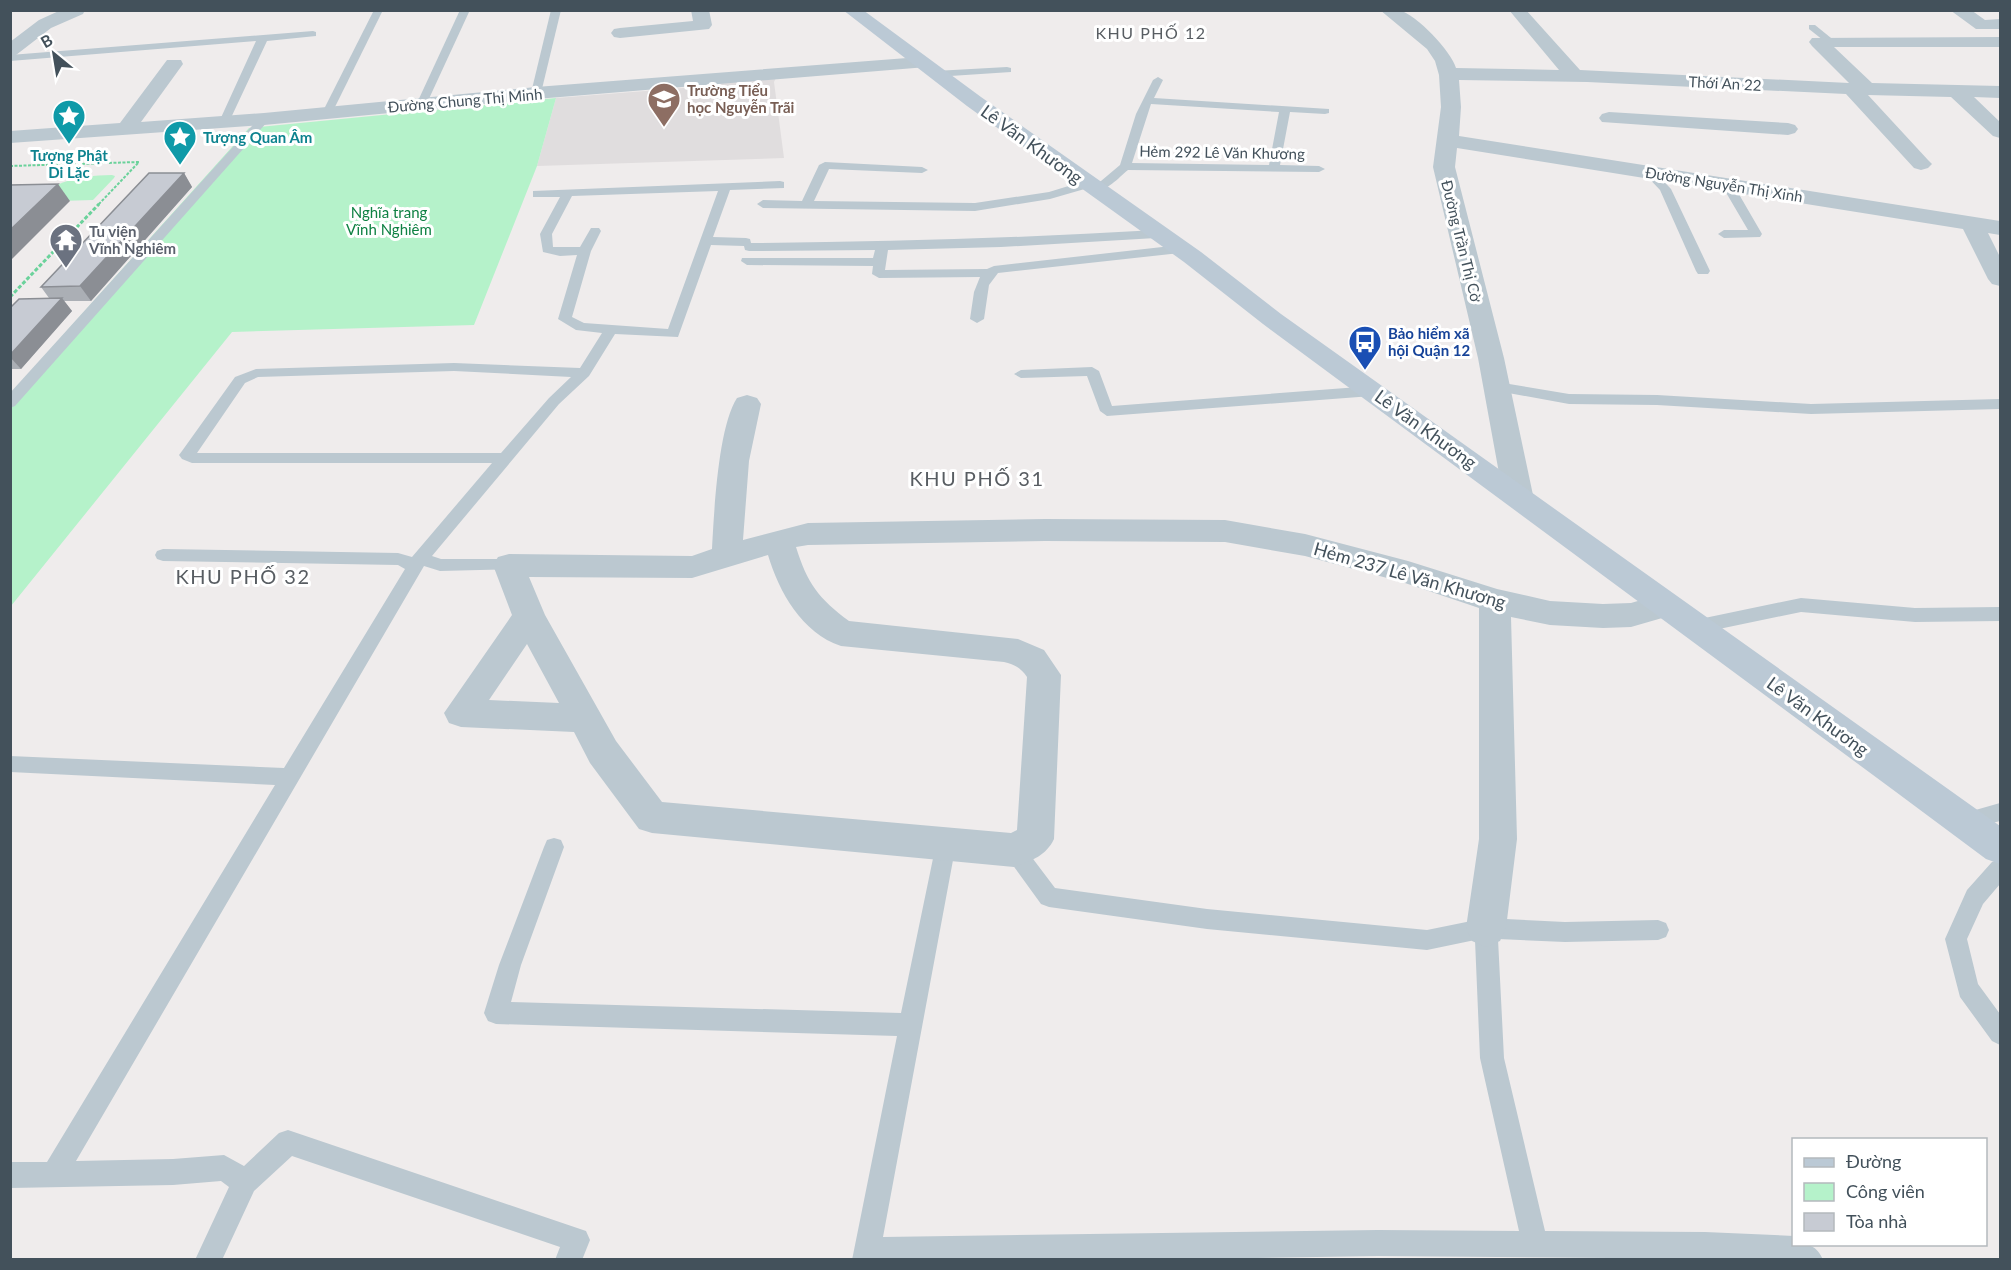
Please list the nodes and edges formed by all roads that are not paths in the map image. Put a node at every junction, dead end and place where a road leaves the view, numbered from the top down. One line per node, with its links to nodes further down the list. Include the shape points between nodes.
1 (76, 10): 17 (street, via 45,24)
2 (379, 10): 33 (lane)
3 (556, 10): 28 (lane)
4 (700, 10): 12 (street, via 702,25)
5 (851, 10): 19 (main road, Lê Văn Khương)
6 (1388, 10): 21 (street, via 1439,51)
7 (1958, 10): 10 (street, via 1982,25)
8 (1517, 11): 22 (street)
9 (464, 12): 30 (lane)
10 (2001, 24)
11 (1812, 27): 15 (lane)
12 (620, 33)
13 (313, 34): 14 (lane)
14 (262, 38): 17 (lane); 36 (lane)
15 (1831, 42): 16 (street); 25 (street, via 1818,42)
16 (2001, 42)
17 (11, 52)
18 (174, 64): 39 (street)
19 (927, 69): 20 (lane); 28 (street, Đường Chung Thị Minh); 51 (main road, Lê Văn Khương)
20 (1007, 70)
21 (1450, 74): 22 (street, Thới An 22); 42 (street, Đường Trần Thị Cờ)
22 (1574, 75): 24 (street, Thới An 22)
23 (1158, 80): 29 (lane, Hẻm 292 Lê Văn Khương)
24 (1665, 80): 25 (street, Thới An 22); 37 (street)
25 (1859, 89): 26 (street, Thới An 22); 43 (street)
26 (1957, 92): 27 (street, Thới An 22); 40 (street)
27 (2001, 92)
28 (536, 93): 30 (street, Đường Chung Thị Minh)
29 (1148, 101): 31 (lane, via 1206,107); 44 (lane, Hẻm 292 Lê Văn Khương)
30 (422, 103): 33 (street, Đường Chung Thị Minh)
31 (1284, 108): 32 (lane); 45 (lane)
32 (1325, 111)
33 (327, 113): 35 (street, Đường Chung Thị Minh)
34 (1609, 118): 37 (street)
35 (264, 119): 36 (street, Đường Chung Thị Minh); 77 (lane)
36 (224, 122): 39 (street, Đường Chung Thị Minh)
37 (1696, 124): 38 (street)
38 (1788, 129)
39 (125, 130): 41 (street, Đường Chung Thị Minh)
40 (2001, 132)
41 (10, 137)
42 (1448, 140): 48 (street, Đường Nguyễn Thị Xinh); 75 (street, Đường Trần Thị Cờ, via 1444,167)
43 (1921, 165)
44 (1125, 166): 45 (lane, Hẻm 292 Lê Văn Khương); 51 (lane, Hẻm 292 Lê Văn Khương, via 1105,184)
45 (1274, 168): 46 (lane, Hẻm 292 Lê Văn Khương)
46 (1319, 169)
47 (922, 170): 56 (lane, via 825,165)
48 (1648, 171): 49 (street, Đường Nguyễn Thị Xinh); 68 (lane, via 1665,189)
49 (1727, 184): 57 (street, Đường Nguyễn Thị Xinh); 61 (lane, via 1756,234)
50 (780, 185): 52 (lane)
51 (1091, 186): 56 (lane, Hẻm 292 Lê Văn Khương, via 975,207); 60 (main road, Lê Văn Khương)
52 (725, 187): 53 (lane); 62 (lane)
53 (568, 193): 54 (lane); 65 (lane, via 546,234 547,249)
54 (537, 194)
55 (763, 204): 56 (lane, Hẻm 292 Lê Văn Khương)
56 (806, 205)
57 (1971, 224): 58 (street, Đường Nguyễn Thị Xinh); 70 (street)
58 (2001, 228)
59 (595, 231): 65 (lane)
60 (1156, 234): 63 (lane); 64 (main road, Lê Văn Khương)
61 (1724, 234)
62 (706, 241): 63 (lane); 72 (lane, via 673,334)
63 (882, 246): 67 (lane)
64 (1180, 249): 69 (lane, via 1012,266); 76 (main road, Lê Văn Khương)
65 (585, 251): 72 (lane, via 565,319 581,327)
66 (747, 261): 67 (lane)
67 (879, 262): 69 (lane, via 879,274)
68 (1702, 271)
69 (987, 273): 71 (lane)
70 (2001, 279)
71 (977, 319)
72 (612, 328): 73 (lane)
73 (584, 373): 80 (lane, via 554,401); 80 (lane, via 454,367 256,373 240,380 187,455)
74 (1021, 374): 76 (lane, via 1092,371 1107,411)
75 (1497, 387): 79 (lane, via 1569,399 1811,409); 81 (street, Đường Trần Thị Cờ)
76 (1372, 391): 81 (main road, Lê Văn Khương)
77 (10, 403)
78 (747, 404): 84 (street, via 733,464)
79 (2001, 404)
80 (507, 458): 85 (lane)
81 (1518, 495): 88 (main road, Lê Văn Khương)
82 (779, 540): 84 (street, Hẻm 237 Lê Văn Khương); 87 (street, Hẻm 237 Lê Văn Khương, via 808,534 1225,531 1305,545); 100 (street, via 789,576 804,602 841,633 1023,651 1034,659 1044,675 1035,839)
83 (163, 555): 85 (lane, via 398,559)
84 (727, 557): 86 (street, Hẻm 237 Lê Văn Khương, via 692,567)
85 (417, 563): 86 (lane); 94 (lane)
86 (509, 565): 90 (street)
87 (1495, 601): 88 (street, Hẻm 237 Lê Văn Khương, via 1550,613 1603,616 1631,615); 102 (street, via 1498,839)
88 (1665, 605): 91 (main road, Lê Văn Khương)
89 (2001, 614): 91 (lane, via 1914,615 1801,605)
90 (529, 616): 92 (street); 92 (street, via 461,713)
91 (1695, 627): 96 (main road, Lê Văn Khương)
92 (585, 718): 97 (street, via 603,752 652,817)
93 (10, 764): 94 (lane)
94 (290, 777): 106 (lane)
95 (2001, 812): 96 (lane)
96 (1965, 822): 98 (main road, Lê Văn Khương)
97 (946, 844): 100 (street); 104 (lane)
98 (2001, 847)
99 (554, 848): 104 (lane, via 496,1013)
100 (1014, 850): 102 (lane, via 1049,897 1207,919 1427,940)
101 (2001, 869): 105 (lane, via 1975,897 1956,939 1968,989)
102 (1486, 928): 103 (lane, via 1565,932); 109 (lane, via 1492,1058)
103 (1658, 930)
104 (911, 1025): 112 (lane)
105 (2001, 1033)
106 (54, 1174): 107 (lane); 108 (lane, via 224,1168)
107 (10, 1175)
108 (245, 1182): 113 (lane); 114 (lane, via 288,1142 577,1240)
109 (1535, 1244): 110 (lane); 111 (lane)
110 (1379, 1251): 112 (lane)
111 (1707, 1252): 115 (lane, via 1794,1250)
112 (866, 1255)
113 (208, 1260)
114 (568, 1260)
115 (1810, 1260)

